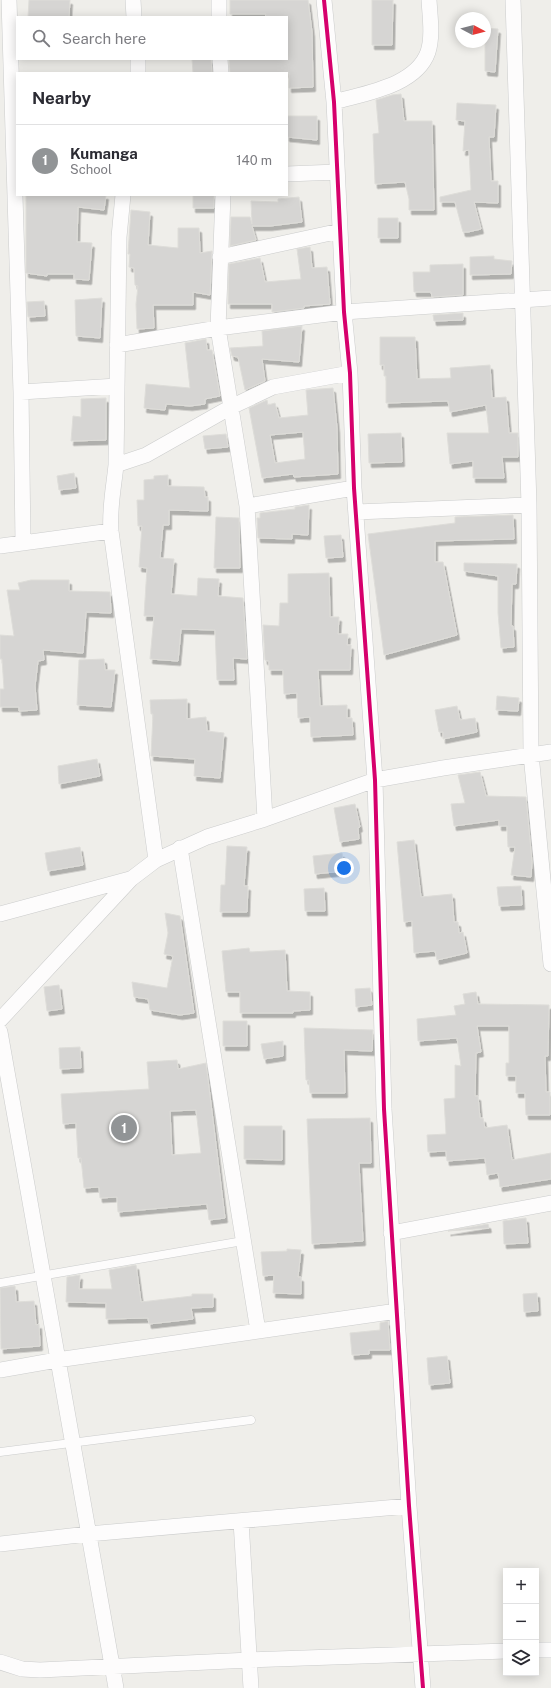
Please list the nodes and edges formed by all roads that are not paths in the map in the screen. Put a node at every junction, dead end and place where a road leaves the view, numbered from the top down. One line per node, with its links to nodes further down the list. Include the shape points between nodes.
1 (9, 0): 27 (street)
2 (133, 0): 7 (street)
3 (219, 0): 8 (street)
4 (324, 0): 13 (street)
5 (428, 0): 13 (street, via 431,29 428,51 421,65 403,81)
6 (513, 0): 21 (street)
7 (134, 16)
8 (219, 16)
9 (138, 60): 11 (street)
10 (220, 60): 12 (street)
11 (138, 72)
12 (221, 72)
13 (334, 102): 14 (street)
14 (337, 172): 15 (street); 18 (street)
15 (288, 174)
16 (123, 196): 24 (street, via 119,237)
17 (223, 196): 19 (street)
18 (340, 232): 19 (street); 22 (street)
19 (220, 257): 23 (street)
20 (551, 298): 21 (street)
21 (522, 300): 22 (street); 31 (street)
22 (344, 312): 23 (street); 25 (street)
23 (218, 328): 24 (street); 28 (street)
24 (117, 345): 26 (street)
25 (350, 373): 28 (street, via 273,387); 30 (street)
26 (117, 386): 27 (street); 29 (street)
27 (21, 392): 35 (street)
28 (231, 407): 29 (street, via 146,455); 32 (street)
29 (116, 464): 34 (street, via 110,517)
30 (354, 488): 32 (street); 33 (street)
31 (529, 505): 33 (street); 38 (street)
32 (247, 506): 40 (street)
33 (356, 512): 39 (street)
34 (111, 531): 35 (street); 42 (street)
35 (23, 543): 36 (street)
36 (0, 546)
37 (551, 752): 38 (street)
38 (531, 754): 39 (street); 45 (street)
39 (375, 780): 40 (street); 49 (street, via 384,1109)
40 (266, 820): 41 (street, via 207,837)
41 (180, 848): 42 (street); 50 (street)
42 (156, 860): 43 (street)
43 (131, 879): 44 (street); 46 (street)
44 (0, 914)
45 (551, 964)
46 (0, 1020)
47 (0, 1032): 51 (street)
48 (551, 1203): 49 (street)
49 (391, 1233): 53 (street)
50 (243, 1241): 51 (lane); 54 (street)
51 (43, 1275): 52 (lane); 55 (street)
52 (0, 1283)
53 (397, 1311): 54 (street); 60 (street)
54 (258, 1331): 55 (street)
55 (57, 1360): 56 (street); 58 (street)
56 (0, 1370)
57 (251, 1420): 58 (lane)
58 (71, 1442): 59 (lane); 62 (street)
59 (0, 1452)
60 (409, 1506): 61 (street); 67 (street)
61 (241, 1521): 62 (street); 68 (street)
62 (88, 1534): 63 (street); 70 (street)
63 (0, 1544)
64 (539, 1650): 65 (street)
65 (551, 1650)
66 (503, 1651): 67 (street)
67 (420, 1654): 68 (street); 73 (street)
68 (250, 1660): 70 (street); 72 (street)
69 (0, 1662): 70 (street, via 22,1669 40,1670)
70 (112, 1668): 71 (street)
71 (116, 1688)
72 (251, 1688)
73 (423, 1688)

